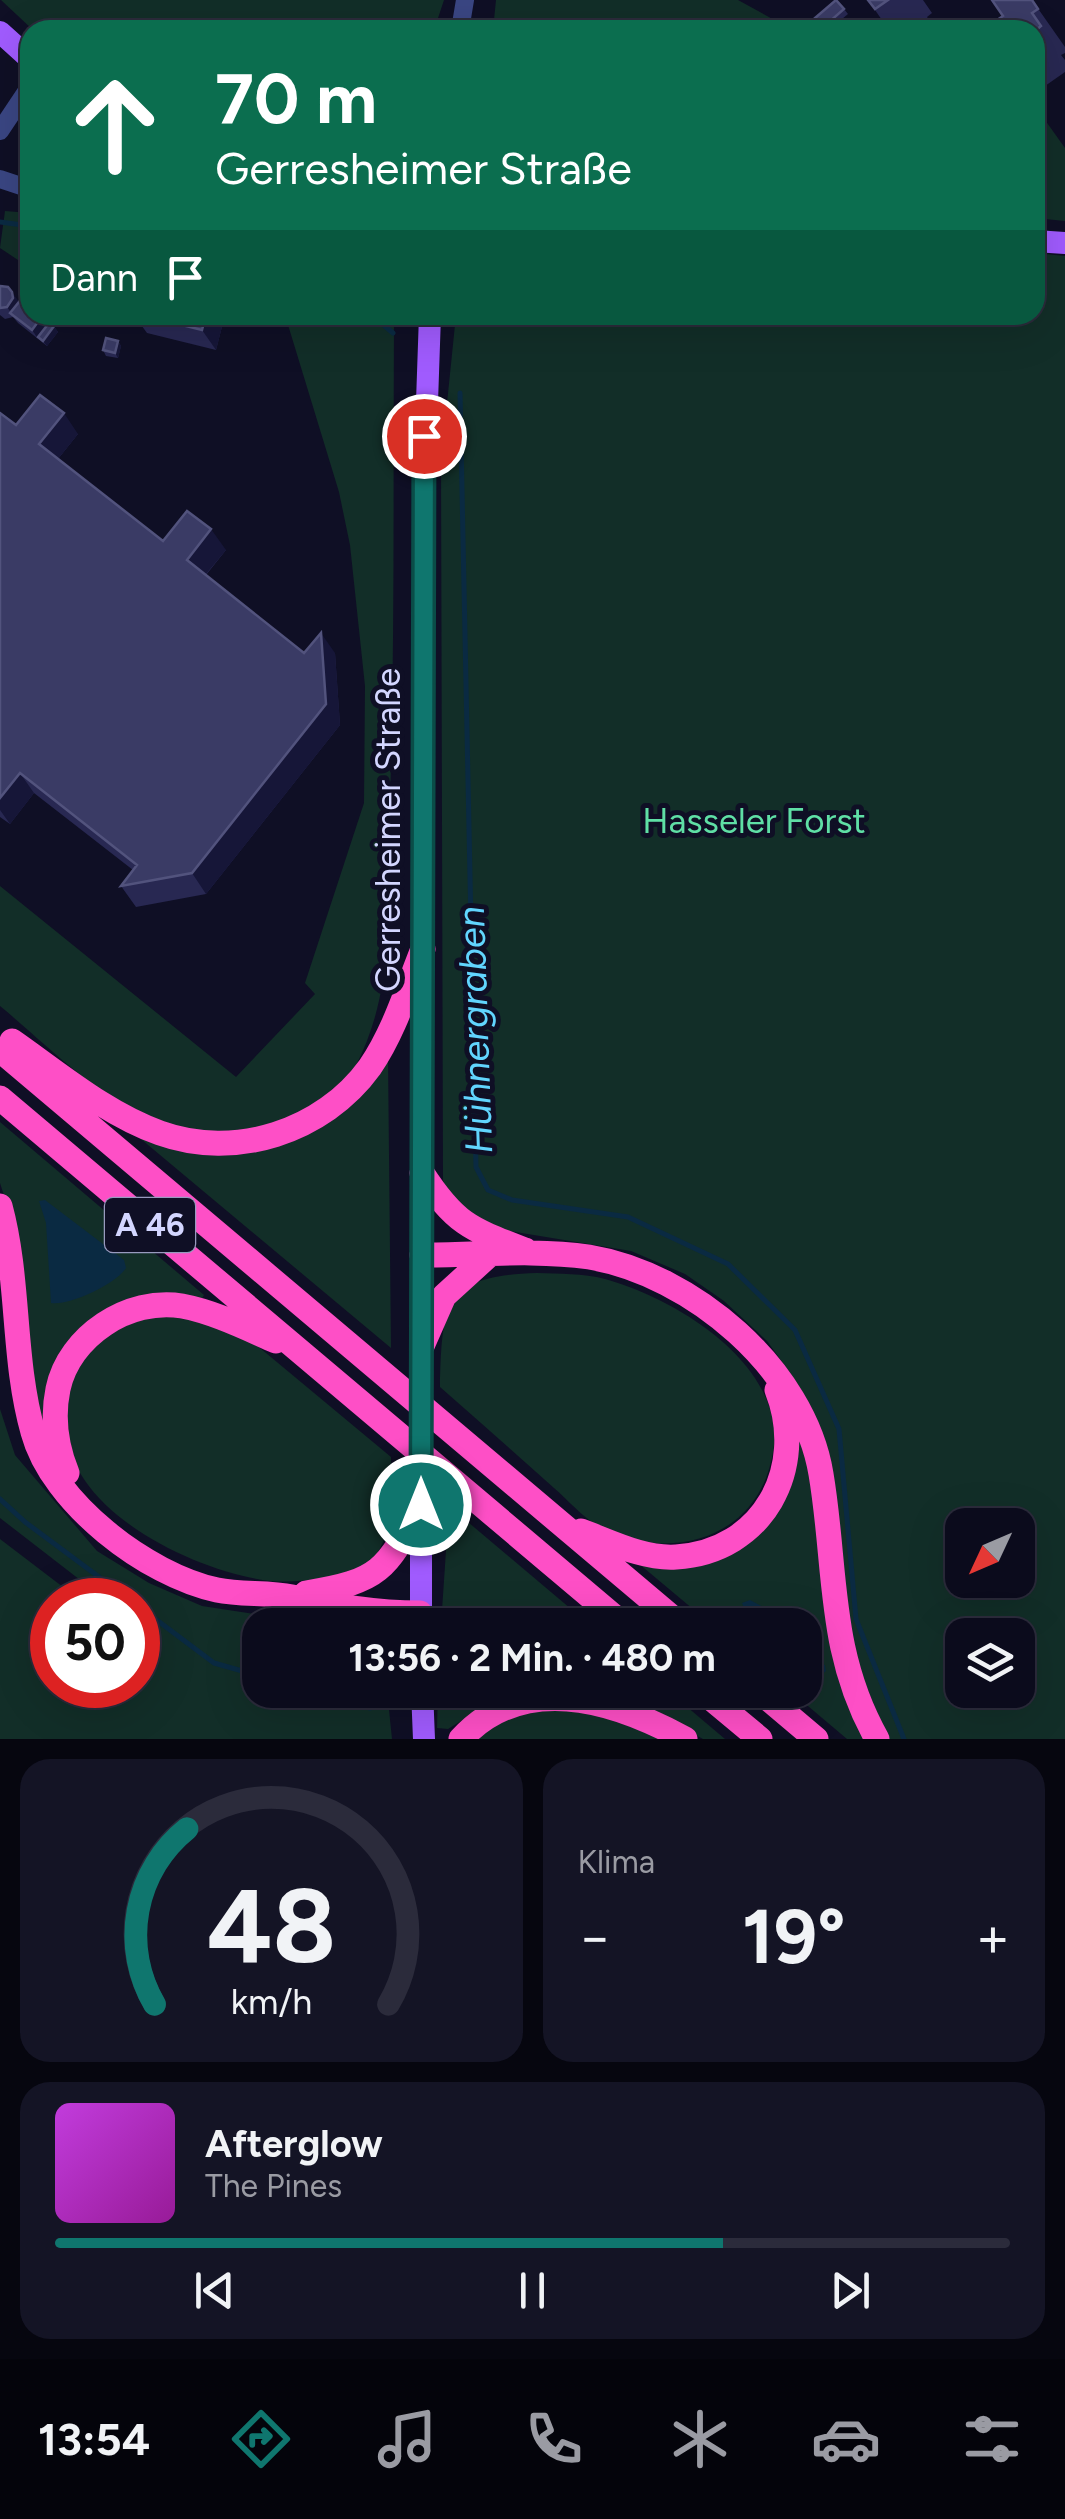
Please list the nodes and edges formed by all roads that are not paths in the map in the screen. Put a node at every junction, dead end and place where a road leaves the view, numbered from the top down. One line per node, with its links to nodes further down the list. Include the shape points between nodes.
1 (0, 32): 2 (main road)
2 (20, 51)
3 (20, 101): 4 (street)
4 (0, 130)
5 (430, 325): 6 (main road, Gerresheimer Straße)
6 (423, 950): 7 (highway, via 385,1042 358,1082 319,1116 268,1138 214,1143 162,1134 104,1104); 10 (main road, Gerresheimer Straße)
7 (0, 1033)
8 (0, 1050): 20 (highway, A 46)
9 (0, 1098): 16 (highway, A 46)
10 (422, 1173): 12 (main road, Gerresheimer Straße); 14 (highway, via 464,1224)
11 (0, 1206): 19 (highway, via 34,1438)
12 (422, 1255): 13 (highway); 15 (main road, Gerresheimer Straße)
13 (489, 1255): 14 (highway); 15 (highway, via 444,1296)
14 (539, 1255): 17 (highway, via 590,1258 659,1282 727,1324)
15 (422, 1346): 18 (main road, Gerresheimer Straße, bridge)
16 (300, 1350): 19 (highway, via 181,1306 154,1305 98,1327 68,1364 55,1414 57,1446); 26 (highway, A 46)
17 (767, 1362): 20 (highway, via 784,1406 788,1456 754,1524 730,1542 674,1557 643,1554); 36 (highway, via 795,1400 820,1469 838,1638)
18 (421, 1505): 21 (highway, via 396,1553 375,1574 344,1588); 25 (main road, Gerresheimer Straße)
19 (83, 1509): 21 (highway, via 132,1552 171,1574 216,1590)
20 (563, 1525): 27 (highway, A 46)
21 (292, 1597): 22 (highway)
22 (327, 1606): 23 (highway); 24 (highway)
23 (332, 1608)
24 (343, 1608)
25 (421, 1608)
26 (604, 1608)
27 (661, 1608)
28 (423, 1708): 31 (main road)
29 (723, 1708): 34 (highway)
30 (779, 1708): 35 (highway)
31 (424, 1739)
32 (461, 1739): 33 (highway, via 503,1707 546,1696 614,1709)
33 (685, 1739)
34 (760, 1739)
35 (816, 1739)
36 (877, 1739)

